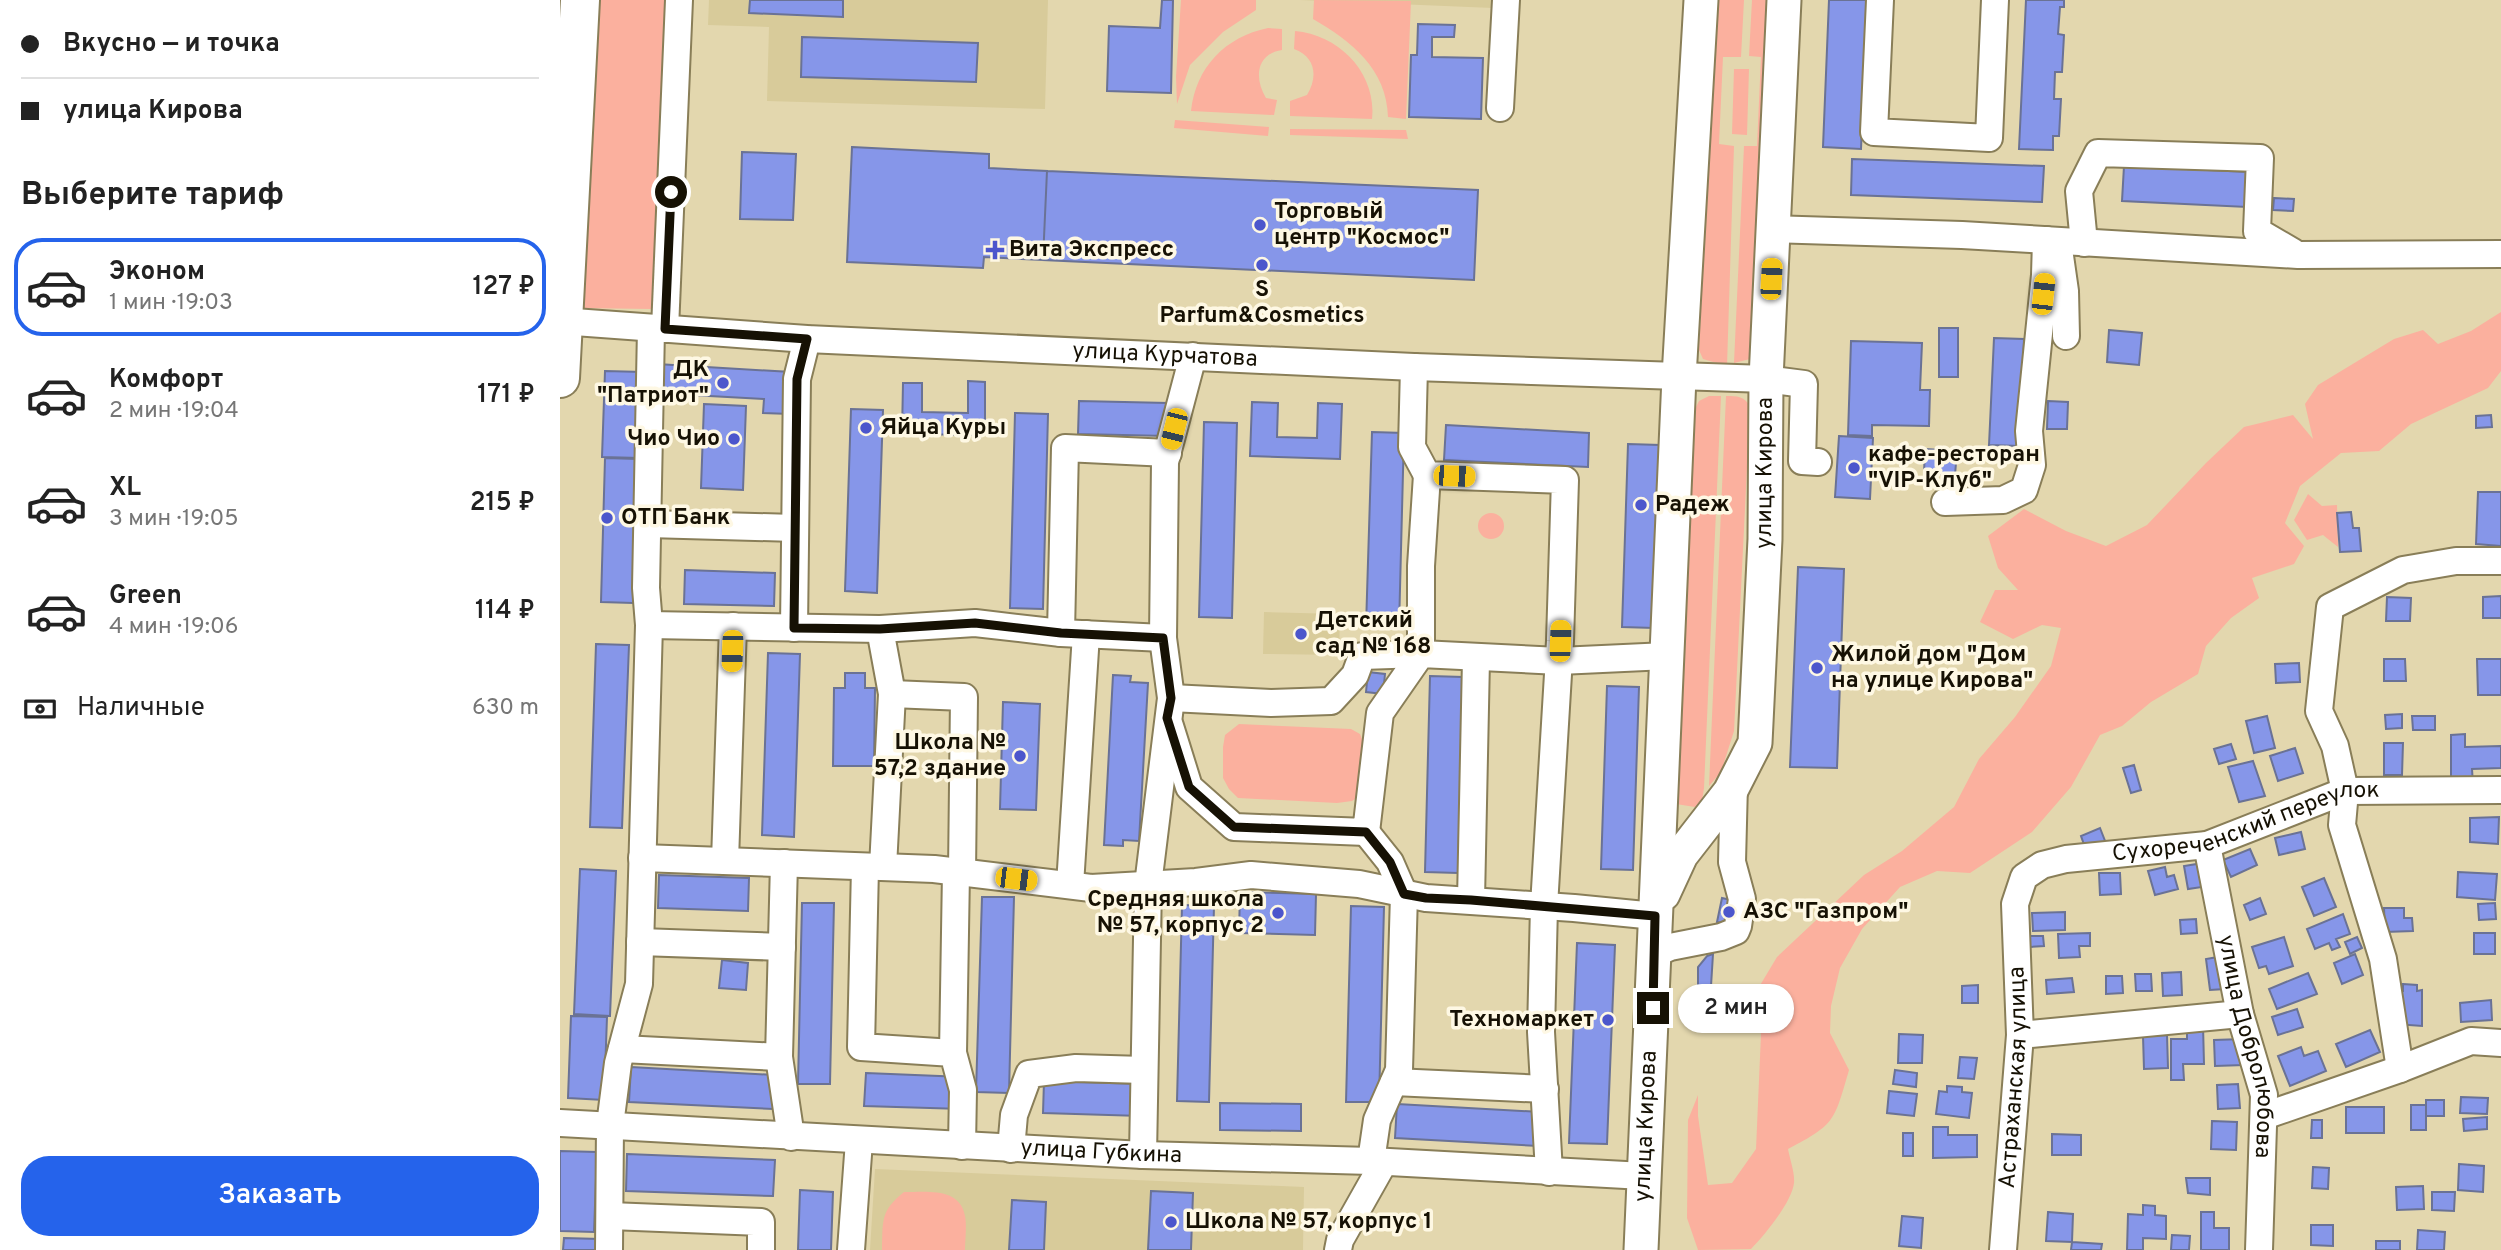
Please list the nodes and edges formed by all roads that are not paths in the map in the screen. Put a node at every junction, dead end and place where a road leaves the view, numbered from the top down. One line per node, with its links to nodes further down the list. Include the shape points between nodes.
1 (580, 0): 13 (highway)
2 (679, 0): 14 (street)
3 (1506, 0): 8 (street)
4 (1701, 0): 20 (main road, улица Кирова)
5 (1784, 0): 9 (main road, улица Кирова)
6 (1880, 0): 7 (street, via 1874,132 1989,138)
7 (1995, 0)
8 (1500, 108)
9 (1773, 229): 10 (street); 21 (main road, улица Кирова)
10 (2063, 242): 12 (street); 12 (street, via 2079,191 2098,153 2260,158 2257,232); 15 (street); 25 (street, via 2045,275 2029,431 2032,465 2024,490 2003,500)
11 (2501, 254): 12 (street)
12 (2298, 255)
13 (562, 321): 14 (street, улица Курчатова); 19 (highway)
14 (658, 329): 16 (street, улица Курчатова); 26 (street)
15 (2066, 336)
16 (807, 339): 17 (street, улица Курчатова); 27 (street, via 797,379)
17 (1193, 356): 18 (street, улица Курчатова); 23 (street)
18 (1414, 366): 20 (street, улица Курчатова); 24 (street, via 1412,447)
19 (560, 377)
20 (1679, 377): 21 (street, улица Курчатова); 36 (main road, улица Кирова)
21 (1766, 379): 22 (street, улица Курчатова, via 1810,385); 41 (main road, улица Кирова, via 1765,539 1755,743)
22 (1811, 431)
23 (1168, 453): 33 (street, via 1065,448); 34 (street)
24 (1427, 475): 35 (street); 38 (street, via 1565,480)
25 (1945, 502)
26 (648, 524): 27 (street); 29 (street)
27 (795, 528): 31 (street)
28 (2501, 561): 43 (street, via 2403,570 2330,607 2319,711 2335,746)
29 (649, 625): 30 (street); 46 (street)
30 (733, 626): 31 (street); 47 (street)
31 (794, 628): 32 (street)
32 (880, 629): 33 (street, via 975,623); 39 (street)
33 (1073, 633): 34 (street); 51 (street)
34 (1163, 638): 40 (street)
35 (1421, 654): 37 (street); 40 (street, via 1362,656 1355,675 1331,701); 44 (street, via 1380,713)
36 (1667, 656): 38 (street); 57 (main road, улица Кирова)
37 (1476, 659): 38 (street); 54 (street)
38 (1559, 661): 56 (street)
39 (892, 694): 49 (street); 50 (street, via 964,697)
40 (1169, 708): 44 (street, via 1189,787 1234,827); 52 (street)
41 (1734, 784): 57 (main road, улица Кирова, via 1681,855); 60 (street, via 1732,862 1742,899 1736,931)
42 (2501, 790): 43 (street, Сухореченский переулок)
43 (2345, 791): 45 (street, Сухореченский переулок); 67 (street, via 2342,825 2383,960)
44 (1366, 832): 53 (street, via 1390,862)
45 (2207, 845): 55 (street, Сухореченский переулок, via 2042,864 2024,877); 61 (street, улица Добролюбова)
46 (642, 858): 47 (street); 58 (street)
47 (725, 861): 48 (street)
48 (784, 863): 49 (street); 59 (street)
49 (874, 867): 50 (street); 65 (street, via 861,1047)
50 (959, 872): 51 (street); 65 (street)
51 (1070, 885): 52 (street)
52 (1148, 885): 53 (street, via 1251,875 1359,884); 68 (street)
53 (1404, 894): 54 (street); 69 (street, via 1399,1070)
54 (1471, 900): 56 (street)
55 (2015, 904): 62 (street, Астраханская улица)
56 (1544, 906): 57 (street); 70 (street, via 1541,1032)
57 (1655, 916): 60 (main road, улица Кирова)
58 (640, 942): 59 (street); 64 (street, via 639,984)
59 (782, 947): 66 (street)
60 (1654, 954): 81 (main road, улица Кирова)
61 (2240, 1014): 62 (street); 71 (street, улица Добролюбова, via 2264,1095)
62 (2020, 1035): 88 (street, Астраханская улица)
63 (2501, 1043): 67 (street, via 2472,1041)
64 (622, 1049): 66 (street); 73 (street)
65 (953, 1053): 76 (street, via 963,1090)
66 (779, 1057): 74 (street)
67 (2400, 1069): 71 (street)
68 (1144, 1070): 77 (street, via 1076,1068 1029,1074 1014,1115); 78 (street)
69 (1394, 1082): 70 (street); 79 (street, via 1377,1120)
70 (1545, 1089): 80 (street)
71 (2264, 1116): 89 (street, улица Добролюбова)
72 (560, 1123): 73 (street, улица Губкина)
73 (610, 1125): 74 (street, улица Губкина); 82 (street)
74 (791, 1137): 75 (street, улица Губкина)
75 (859, 1140): 76 (street, улица Губкина); 85 (street)
76 (962, 1146): 77 (street, улица Губкина)
77 (1011, 1149): 78 (street, улица Губкина)
78 (1143, 1155): 79 (street, улица Губкина)
79 (1377, 1162): 80 (street, улица Губкина); 86 (street)
80 (1549, 1172): 81 (street, улица Губкина)
81 (1644, 1176): 87 (main road, улица Кирова)
82 (610, 1216): 83 (street); 84 (street, via 761,1222)
83 (609, 1250)
84 (761, 1250)
85 (851, 1250)
86 (1338, 1250)
87 (1641, 1250)
88 (2003, 1250)
89 (2259, 1250)

